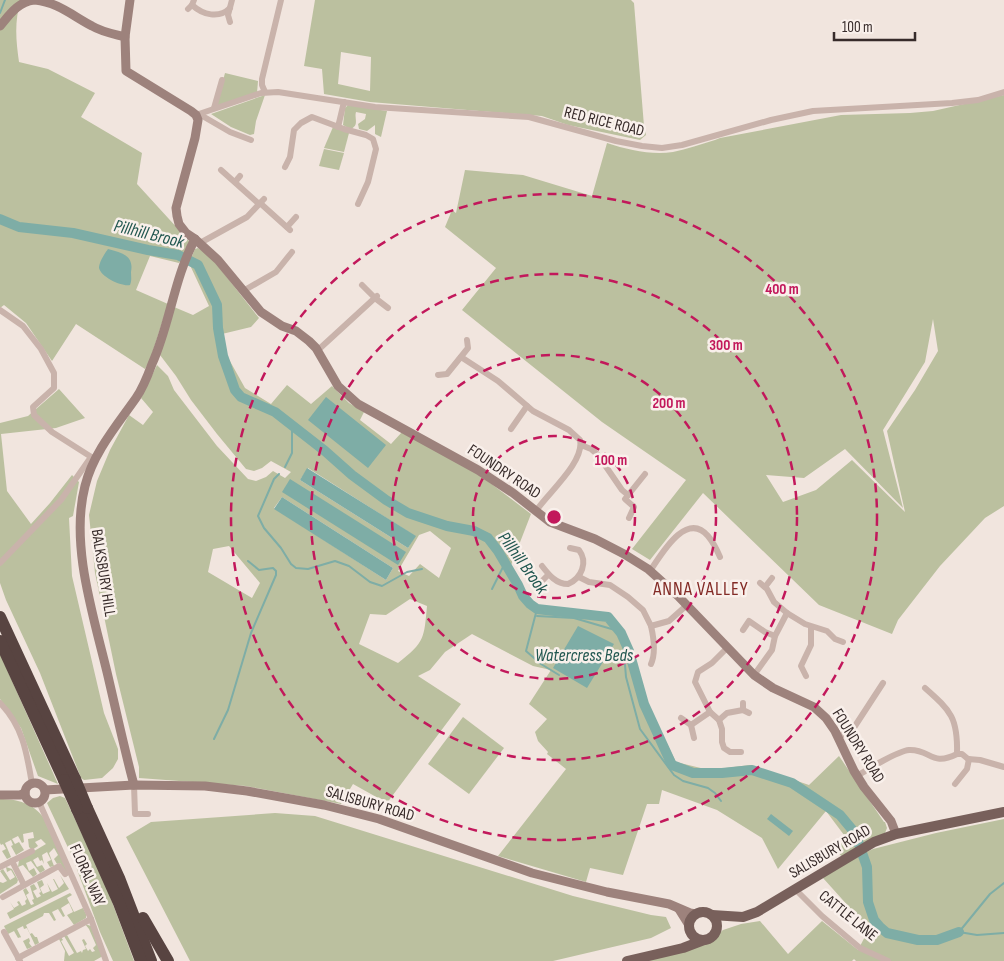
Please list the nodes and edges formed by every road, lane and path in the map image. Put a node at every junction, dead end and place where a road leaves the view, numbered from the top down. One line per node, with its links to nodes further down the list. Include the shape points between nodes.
1 (35, 0): 8 (street, via 26,1 13,10); 9 (street, via 57,6 102,31)
2 (130, 0): 9 (street)
3 (232, 0): 6 (street)
4 (280, 0): 11 (street, via 262,79)
5 (191, 5): 6 (street, via 200,11 218,15)
6 (230, 8): 7 (street)
7 (230, 22)
8 (0, 26)
9 (125, 36): 15 (street, via 126,71)
10 (222, 80): 14 (street)
11 (265, 92): 13 (street, RED RICE ROAD); 14 (street, RED RICE ROAD)
12 (1004, 92): 13 (street, RED RICE ROAD, via 952,103 813,111 662,148 616,141 528,117 374,107)
13 (344, 102): 16 (street)
14 (214, 108): 15 (street, RED RICE ROAD)
15 (197, 114): 17 (street); 25 (street, FOUNDRY ROAD, via 195,138 176,208 179,224)
16 (338, 127): 18 (street, via 312,117 301,123 292,134 290,157); 23 (street, via 370,136 376,145 368,182)
17 (251, 140)
18 (285, 165)
19 (221, 170): 21 (street)
20 (240, 176): 21 (street)
21 (235, 182): 22 (street)
22 (261, 202): 24 (street, via 289,228); 25 (street, via 247,217)
23 (358, 204)
24 (296, 217)
25 (197, 241): 28 (street, FOUNDRY ROAD, via 218,260); 39 (street, BALKSBURY HILL, via 174,293 153,362 137,396)
26 (292, 252): 28 (street, via 276,272)
27 (362, 285): 29 (street)
28 (243, 291): 33 (street, FOUNDRY ROAD, via 265,316 300,334)
29 (376, 297): 30 (street); 33 (street)
30 (388, 308)
31 (0, 310): 39 (street, via 22,326 41,348 54,373 54,388 33,407 34,415 52,432)
32 (467, 340): 34 (street, via 468,348)
33 (317, 351): 42 (street, FOUNDRY ROAD, via 338,386 352,400 478,470)
34 (461, 357): 35 (street, via 447,374); 36 (street, via 484,376 502,384)
35 (438, 375)
36 (526, 406): 37 (street, via 513,421); 38 (street, via 570,430)
37 (511, 429)
38 (581, 445): 41 (street, via 594,451); 42 (street, via 566,475)
39 (93, 459): 46 (street, via 61,500); 86 (street, BALKSBURY HILL, via 85,486 80,541 94,617)
40 (645, 474): 41 (street)
41 (628, 495): 43 (street, via 625,499 634,507)
42 (536, 511): 48 (street, FOUNDRY ROAD, via 550,522 624,554)
43 (629, 518)
44 (570, 548): 50 (street, via 582,549 584,558)
45 (720, 557): 48 (street, via 719,548 703,531 690,528 675,538)
46 (0, 563)
47 (542, 566): 49 (street)
48 (650, 571): 53 (street, FOUNDRY ROAD)
49 (548, 574): 50 (street, via 565,584); 52 (street)
50 (579, 577): 56 (street, via 610,585 628,597 643,610)
51 (772, 578): 54 (street, via 762,585)
52 (542, 580)
53 (687, 605): 56 (street, via 669,621); 62 (street, FOUNDRY ROAD)
54 (787, 613): 57 (street); 59 (street)
55 (0, 617): 83 (highway)
56 (651, 626): 63 (street)
57 (811, 627): 61 (street, via 824,629); 65 (street, via 810,648 801,666 805,678)
58 (742, 630): 59 (street, via 748,618)
59 (775, 636): 64 (street, via 772,650)
60 (0, 641): 83 (highway)
61 (843, 642)
62 (727, 648): 64 (street, FOUNDRY ROAD); 72 (street, via 695,678)
63 (655, 660)
64 (754, 676): 77 (street, FOUNDRY ROAD, via 814,707 831,724)
65 (815, 677)
66 (883, 684): 77 (street, via 855,726)
67 (925, 688): 69 (street)
68 (936, 688): 69 (street)
69 (931, 694): 79 (street, via 954,722)
70 (0, 704): 84 (street, via 16,724 24,743)
71 (745, 709): 74 (street, via 731,712)
72 (710, 712): 74 (street); 75 (street)
73 (681, 718): 75 (street)
74 (720, 720): 78 (street, via 724,748 729,755)
75 (691, 725): 76 (street)
76 (694, 738)
77 (838, 738): 82 (street, FOUNDRY ROAD)
78 (741, 752)
79 (958, 754): 80 (street); 82 (street, via 944,760 913,750 903,751)
80 (969, 759): 81 (street); 85 (street, via 967,769)
81 (1004, 767)
82 (857, 776): 94 (street, FOUNDRY ROAD, via 891,820)
83 (69, 780): 91 (highway, bridge)
84 (32, 784): 87 (street, via 39,784); 88 (street)
85 (955, 784)
86 (134, 786): 87 (street, SALISBURY ROAD); 93 (street, BALKSBURY HILL, via 135,814); 103 (street, SALISBURY ROAD, via 205,786 324,805 379,819 532,873)
87 (45, 790): 90 (street, via 45,796)
88 (26, 793): 89 (street); 90 (street, via 30,801)
89 (0, 795)
90 (39, 802): 107 (street, FLORAL WAY)
91 (82, 808): 99 (highway); 115 (highway)
92 (1004, 812): 94 (main road, SALISBURY ROAD)
93 (148, 814)
94 (896, 834): 101 (main road, SALISBURY ROAD, via 874,842)
95 (32, 851): 96 (street)
96 (12, 861): 97 (street); 100 (street)
97 (0, 867)
98 (64, 874): 100 (street, via 59,866)
99 (118, 878): 116 (highway); 117 (highway, via 131,893)
100 (24, 885): 102 (street)
101 (795, 889): 106 (main road, SALISBURY ROAD, via 757,912); 119 (street, CATTLE LANE, via 860,948)
102 (3, 897)
103 (677, 907): 104 (street, SALISBURY ROAD); 108 (street)
104 (696, 914): 105 (main road, via 705,912); 108 (main road)
105 (712, 916): 106 (main road, SALISBURY ROAD); 109 (main road)
106 (734, 917): 109 (main road, SALISBURY ROAD)
107 (91, 919): 113 (street); 114 (street, FLORAL WAY)
108 (689, 927): 111 (main road, via 696,938); 112 (main road, via 683,941)
109 (716, 930): 111 (main road, via 712,937)
110 (4, 932): 113 (street)
111 (704, 940): 112 (main road)
112 (663, 952): 118 (main road)
113 (19, 959)
114 (106, 961)
115 (141, 961)
116 (151, 961)
117 (168, 961)
118 (627, 961)
119 (888, 961)

